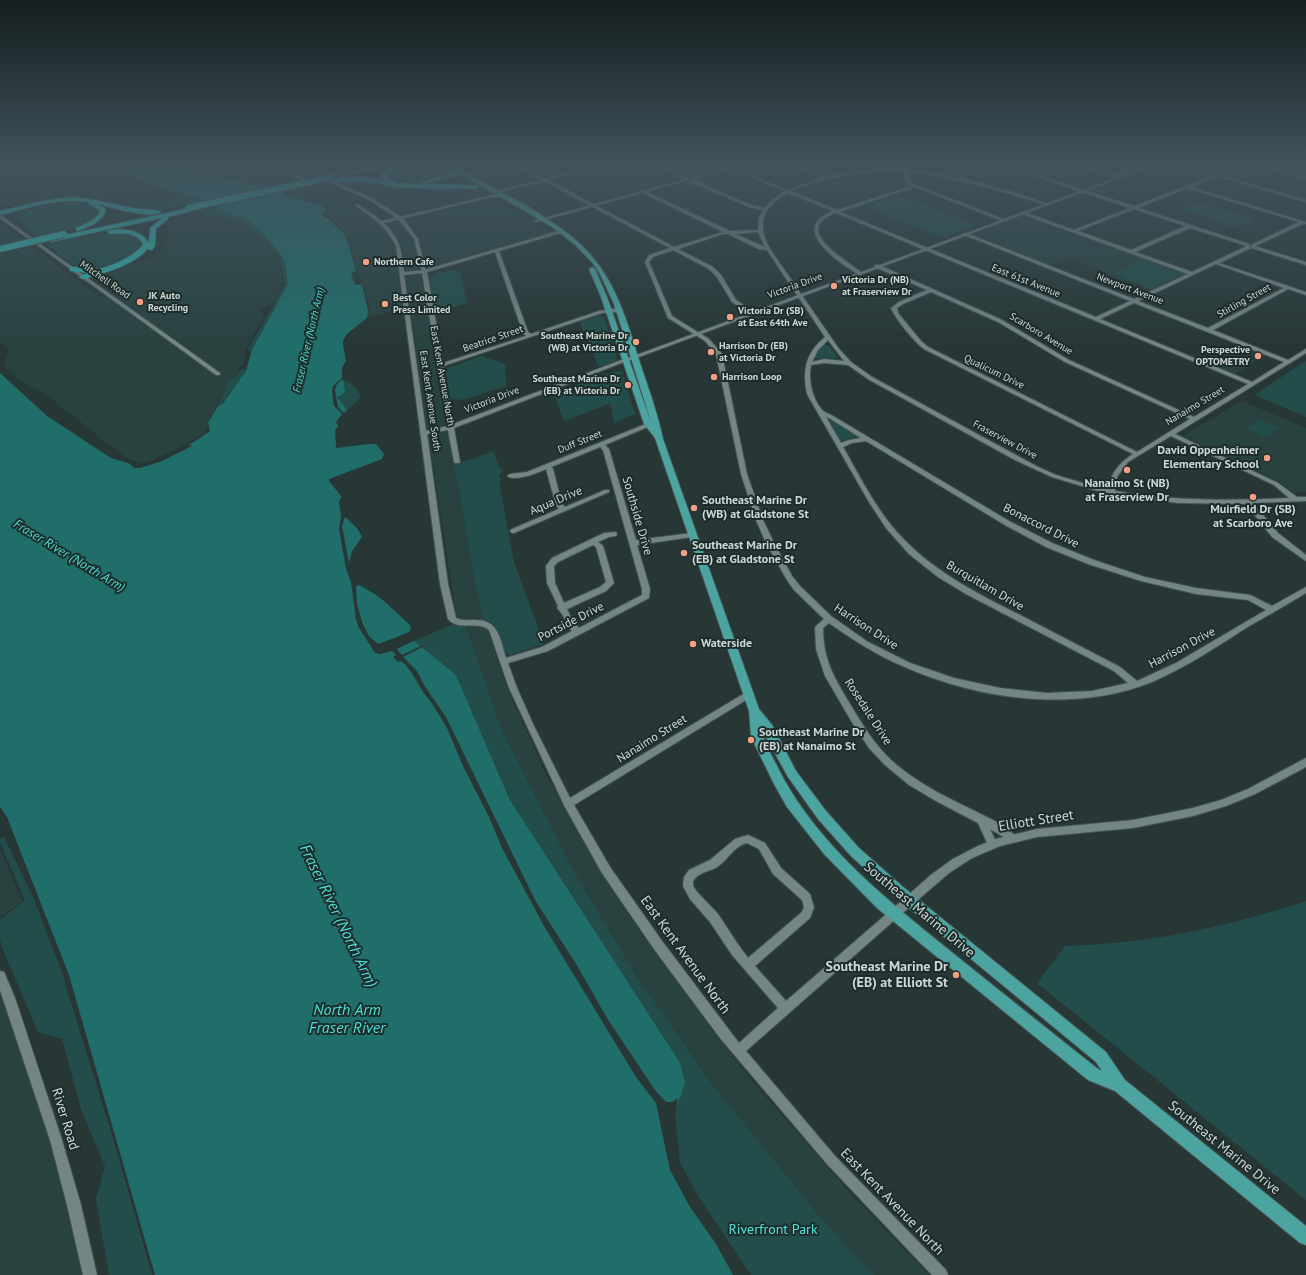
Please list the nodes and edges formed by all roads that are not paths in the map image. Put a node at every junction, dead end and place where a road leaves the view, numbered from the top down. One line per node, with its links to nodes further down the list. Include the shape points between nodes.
1 (15, 226): 38 (street, Mitchell Road)
2 (84, 226): 21 (highway)
3 (99, 226): 21 (highway)
4 (107, 226): 27 (highway)
5 (111, 226): 27 (highway)
6 (155, 226): 39 (highway, via 152,232 152,246 142,256)
7 (385, 226): 42 (street, East Kent Avenue South, via 398,246)
8 (406, 226): 40 (street, East Kent Avenue North, via 416,239)
9 (544, 226): 24 (main road, Southeast Marine Drive)
10 (550, 226): 24 (main road, Southeast Marine Drive)
11 (633, 226): 29 (street)
12 (714, 226): 25 (street)
13 (760, 226): 22 (street)
14 (817, 226): 41 (street, via 817,234 838,259)
15 (868, 226): 32 (street, East 61st Avenue)
16 (988, 226): 26 (street, Victoria Drive)
17 (1060, 226): 23 (street)
18 (1089, 226): 23 (street)
19 (1191, 226): 28 (street); 34 (street)
20 (1298, 226): 28 (street)
21 (78, 229): 27 (highway)
22 (760, 231): 25 (street); 31 (street, Fraserview Drive)
23 (1075, 231): 34 (street)
24 (558, 232): 33 (street); 51 (main road, Southeast Marine Drive, via 584,250 595,262); 52 (main road, Southeast Marine Drive, via 594,271)
25 (728, 232): 29 (street, Harrison Drive); 31 (street)
26 (964, 234): 32 (street, Victoria Drive); 50 (street, Newport Avenue)
27 (65, 235): 30 (highway, bridge); 30 (highway, bridge); 39 (highway, via 129,232 144,239 145,248 139,254)
28 (1251, 246): 35 (street); 36 (street)
29 (675, 248): 53 (street, via 716,272 734,301); 56 (street, Harrison Drive, via 651,256 647,259 647,265 670,317)
30 (0, 249)
31 (768, 249): 49 (street, Fraserview Drive)
32 (925, 249): 37 (street, Victoria Drive); 54 (street, East 61st Avenue)
33 (496, 250): 40 (street); 57 (street, via 526,333)
34 (1131, 252): 43 (street)
35 (1216, 263): 43 (street); 46 (street)
36 (1306, 264)
37 (877, 266): 41 (street, Victoria Drive); 47 (street, Scarboro Avenue)
38 (73, 269): 39 (highway); 44 (street, Mitchell Road)
39 (102, 271): 44 (highway); 45 (highway, via 95,276)
40 (424, 271): 42 (street); 65 (street, East Kent Avenue North)
41 (860, 273): 49 (street, Victoria Drive)
42 (402, 274): 72 (street, East Kent Avenue South)
43 (1192, 274): 50 (street)
44 (83, 277): 45 (street, Mitchell Road)
45 (92, 283): 66 (street, Mitchell Road)
46 (1287, 288): 48 (street); 55 (street, Stirling Street)
47 (932, 290): 69 (street, Scarboro Avenue, via 1000,321 1067,361); 77 (street, Qualicum Drive, via 894,308 926,348)
48 (1306, 294)
49 (800, 296): 53 (street, Victoria Drive); 58 (street, Fraserview Drive)
50 (1135, 301): 54 (street); 55 (street, Newport Avenue)
51 (619, 310): 52 (street, Beatrice Street); 60 (main road, Southeast Marine Drive)
52 (609, 311): 57 (street, Beatrice Street); 61 (main road, Southeast Marine Drive)
53 (752, 313): 56 (street, Victoria Drive)
54 (1096, 319): 67 (street, East 61st Avenue)
55 (1210, 330): 62 (street, Newport Avenue)
56 (697, 334): 60 (street, Victoria Drive); 97 (street, Harrison Drive, via 711,343 719,354 742,468 751,500 770,542 796,587)
57 (530, 336): 65 (street, Beatrice Street)
58 (828, 337): 63 (street, Fraserview Drive); 64 (street, Burquitlam Drive, via 816,347)
59 (1306, 351): 62 (street, Nanaimo Street)
60 (635, 357): 61 (street, Victoria Drive); 70 (main road, Southeast Marine Drive)
61 (626, 360): 70 (main road, Southeast Marine Drive); 71 (street, Victoria Drive)
62 (1289, 362): 67 (street, Nanaimo Street)
63 (849, 363): 64 (street, via 824,361); 82 (street, Fraserview Drive, via 870,378 1031,466 1076,484)
64 (809, 364): 68 (street, Burquitlam Drive, via 807,382 810,394)
65 (440, 365): 71 (street, East Kent Avenue North)
66 (218, 374)
67 (1252, 384): 69 (street, Nanaimo Street)
68 (820, 412): 74 (street, Bonaccord Drive); 76 (street, Burquitlam Drive)
69 (1194, 420): 73 (street, Nanaimo Street)
70 (652, 423): 75 (street, Duff Street); 89 (main road, Southeast Marine Drive)
71 (451, 426): 72 (street, Victoria Drive); 78 (street, East Kent Avenue North)
72 (424, 434): 98 (street, East Kent Avenue South, via 444,584 451,617 456,622)
73 (1170, 434): 77 (street, Nanaimo Street); 83 (street, via 1276,484)
74 (868, 439): 76 (street, via 851,441); 96 (street, Bonaccord Drive, via 1027,534 1071,554 1171,586 1250,598)
75 (601, 444): 79 (street, Duff Street); 91 (street, Southside Drive, via 606,449)
76 (840, 446): 101 (street, Burquitlam Drive, via 888,526 912,552 968,592 1117,669)
77 (1137, 454): 82 (street, Nanaimo Street, via 1126,460 1116,472)
78 (458, 462)
79 (546, 466): 80 (street, Duff Street, via 528,474); 86 (street, via 550,469 558,505)
80 (510, 476)
81 (607, 491): 86 (street, Aqua Drive)
82 (1111, 493): 85 (street, Fraserview Drive, via 1193,502)
83 (1295, 499): 84 (street, Fraserview Drive); 85 (street, Fraserview Drive)
84 (1306, 499)
85 (1248, 502): 92 (street, via 1275,535)
86 (563, 509): 87 (street, Aqua Drive)
87 (514, 531)
88 (613, 534): 90 (street)
89 (692, 535): 91 (street); 102 (main road, Southeast Marine Drive)
90 (594, 542): 95 (street, via 551,564 551,584); 95 (street, via 599,546 610,583 603,589)
91 (634, 543): 94 (street, Southside Drive)
92 (1306, 559)
93 (1306, 590): 96 (street, Harrison Drive)
94 (646, 596): 99 (street, Portside Drive)
95 (561, 608): 99 (street)
96 (1273, 610): 101 (street, Harrison Drive, via 1169,671)
97 (828, 619): 101 (street, Harrison Drive, via 885,656 930,674 992,690 1065,697 1098,694); 106 (street, Rosedale Drive, via 819,627 818,640 822,662 872,744 887,761 921,788)
98 (465, 624): 100 (street, East Kent Avenue North, via 479,623 490,626)
99 (578, 632): 100 (street, Portside Drive, via 545,649)
100 (504, 662): 105 (street, East Kent Avenue North, via 528,724)
101 (1135, 684)
102 (748, 695): 103 (main road, Southeast Marine Drive); 105 (street, Nanaimo Street)
103 (754, 711): 109 (main road, Southeast Marine Drive, via 768,728 792,774 822,815 855,852); 110 (main road, Southeast Marine Drive, via 757,737 791,803 828,850)
104 (1306, 762): 107 (street, Elliott Street, via 1256,790 1192,812 1135,824 1050,831)
105 (568, 804): 114 (street, East Kent Avenue North, via 606,870 658,945)
106 (981, 820): 107 (street, Rosedale Drive); 108 (street)
107 (1012, 838): 108 (street, Elliott Street)
108 (992, 844): 109 (street, Elliott Street, via 953,864)
109 (909, 900): 110 (street, Elliott Street); 115 (main road, Southeast Marine Drive, via 1101,1057)
110 (894, 914): 113 (street, Elliott Street); 115 (main road, Southeast Marine Drive, via 1093,1075)
111 (748, 965): 111 (street, via 714,917 691,892 688,880 696,871 716,863 737,842 748,839 762,846 777,871 806,897 809,907 806,915); 113 (street)
112 (0, 976): 117 (street, River Road, via 56,1140)
113 (786, 1009): 114 (street, Elliott Street)
114 (738, 1051): 118 (street, East Kent Avenue North, via 835,1165)
115 (1120, 1085): 116 (main road, Southeast Marine Drive)
116 (1306, 1237)
117 (90, 1275)
118 (942, 1275)

